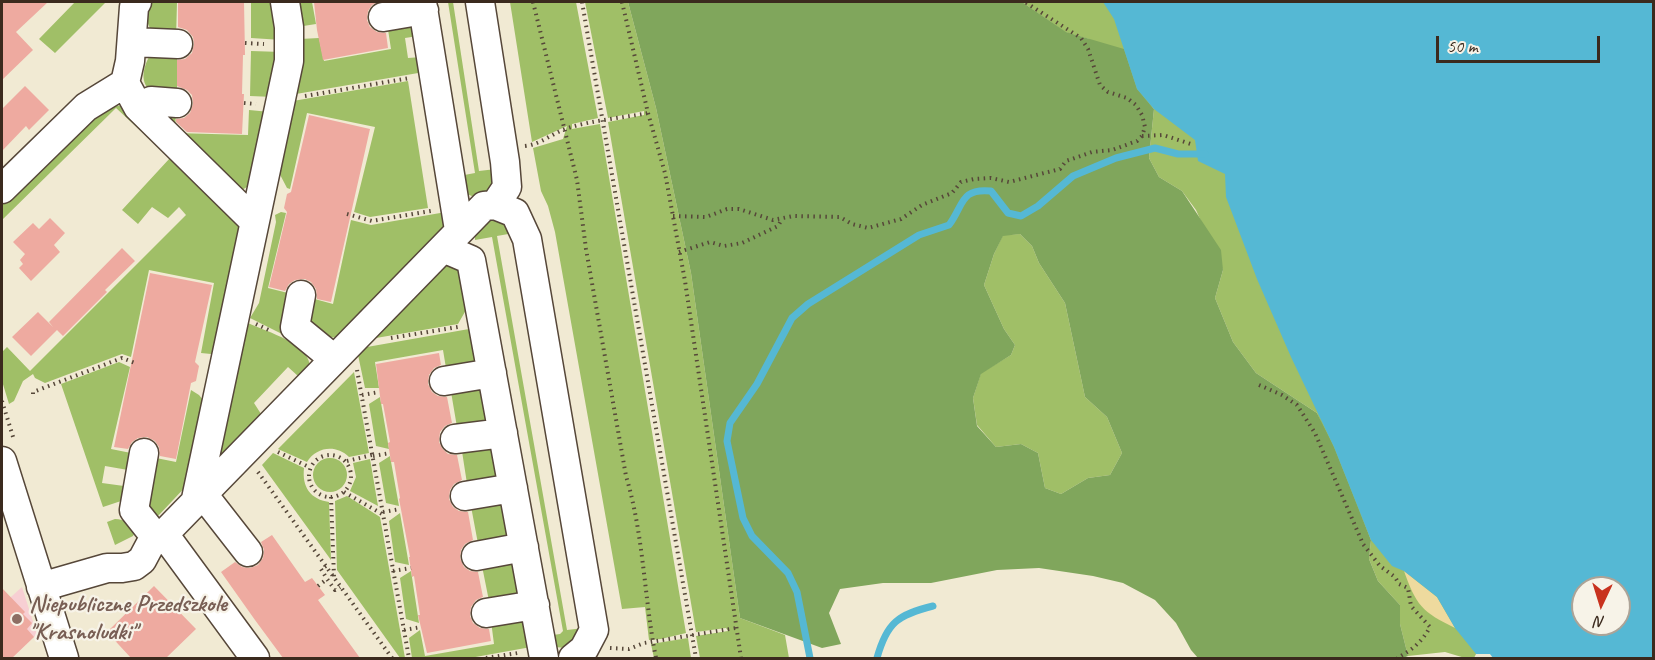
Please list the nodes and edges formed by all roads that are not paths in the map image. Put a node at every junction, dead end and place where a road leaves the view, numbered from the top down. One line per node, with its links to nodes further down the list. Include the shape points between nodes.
1 (137, 2): 6 (street)
2 (285, 2): 12 (street, via 289,61)
3 (480, 2): 11 (street, via 507,187)
4 (423, 6): 5 (street); 13 (street)
5 (383, 17)
6 (132, 42): 7 (street); 8 (street)
7 (178, 44)
8 (131, 95): 9 (street); 10 (street, via 86,107); 12 (street)
9 (177, 103)
10 (2, 189)
11 (495, 205): 13 (street, via 484,206); 35 (street, via 515,213 527,239 594,630 584,649)
12 (254, 220): 23 (street)
13 (452, 228): 15 (street); 16 (street, via 471,260)
14 (301, 295): 15 (street, via 296,327)
15 (345, 361): 23 (street)
16 (492, 373): 17 (street); 18 (street)
17 (444, 381)
18 (503, 433): 19 (street); 22 (street)
19 (454, 439)
20 (144, 453): 25 (street, via 134,510)
21 (2, 461): 29 (street)
22 (513, 488): 24 (street); 26 (street)
23 (199, 496): 25 (street); 27 (street)
24 (465, 496)
25 (157, 539): 29 (street, via 136,545 107,568); 34 (street)
26 (524, 547): 28 (street); 30 (street)
27 (248, 552)
28 (476, 556)
29 (41, 587): 33 (street)
30 (535, 605): 31 (street); 32 (street)
31 (486, 613)
32 (544, 654)
33 (64, 658)
34 (255, 658)
35 (573, 658)

